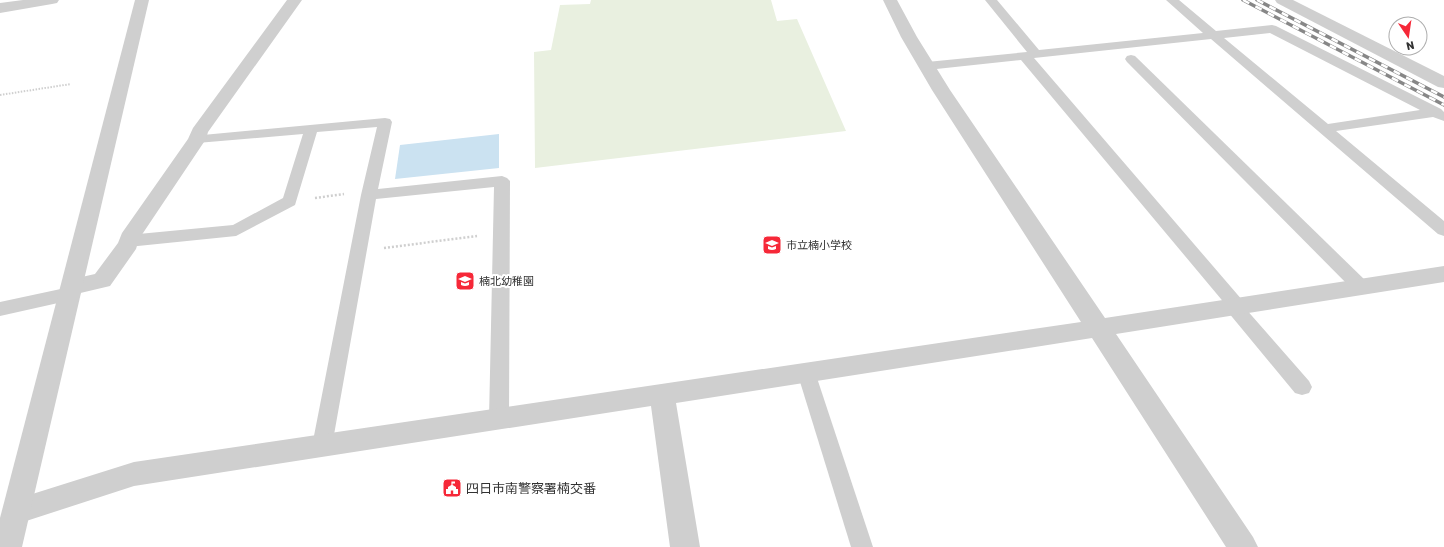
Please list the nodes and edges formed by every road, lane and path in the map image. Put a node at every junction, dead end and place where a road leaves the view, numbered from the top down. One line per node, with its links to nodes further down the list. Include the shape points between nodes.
1 (52, 0): 8 (street)
2 (142, 0): 29 (street)
3 (295, 0): 20 (street, via 199,132)
4 (890, 0): 13 (street)
5 (991, 0): 11 (lane)
6 (1172, 0): 10 (lane)
7 (1282, 0): 14 (street)
8 (21, 2): 9 (street)
9 (0, 8)
10 (1214, 36): 11 (lane); 17 (lane, via 1272,30); 19 (lane)
11 (1030, 56): 13 (lane); 30 (lane)
12 (1131, 59): 28 (lane)
13 (927, 66): 32 (street)
14 (1444, 83)
15 (71, 84): 16 (path)
16 (0, 95)
17 (1440, 115): 19 (lane)
18 (311, 129): 20 (lane); 21 (lane, via 386,122); 22 (lane)
19 (1323, 129): 23 (lane)
20 (197, 139): 25 (street)
21 (370, 193): 22 (path); 24 (lane, via 502,181); 26 (lane)
22 (290, 200): 25 (lane, via 236,230)
23 (1444, 230)
24 (501, 233): 26 (path); 36 (lane)
25 (128, 241): 29 (street, via 102,280)
26 (358, 252): 37 (lane)
27 (1444, 274): 28 (street)
28 (1361, 287): 30 (street)
29 (71, 291): 31 (lane); 38 (street)
30 (1236, 307): 32 (street); 34 (lane)
31 (0, 309)
32 (1099, 328): 33 (street); 42 (street)
33 (806, 372): 35 (street); 41 (lane)
34 (1302, 387)
35 (662, 394): 36 (street); 40 (street)
36 (498, 419): 37 (street)
37 (322, 446): 38 (street, via 134,474)
38 (16, 511): 39 (street)
39 (6, 541)
40 (685, 547)
41 (862, 547)
42 (1243, 547)

